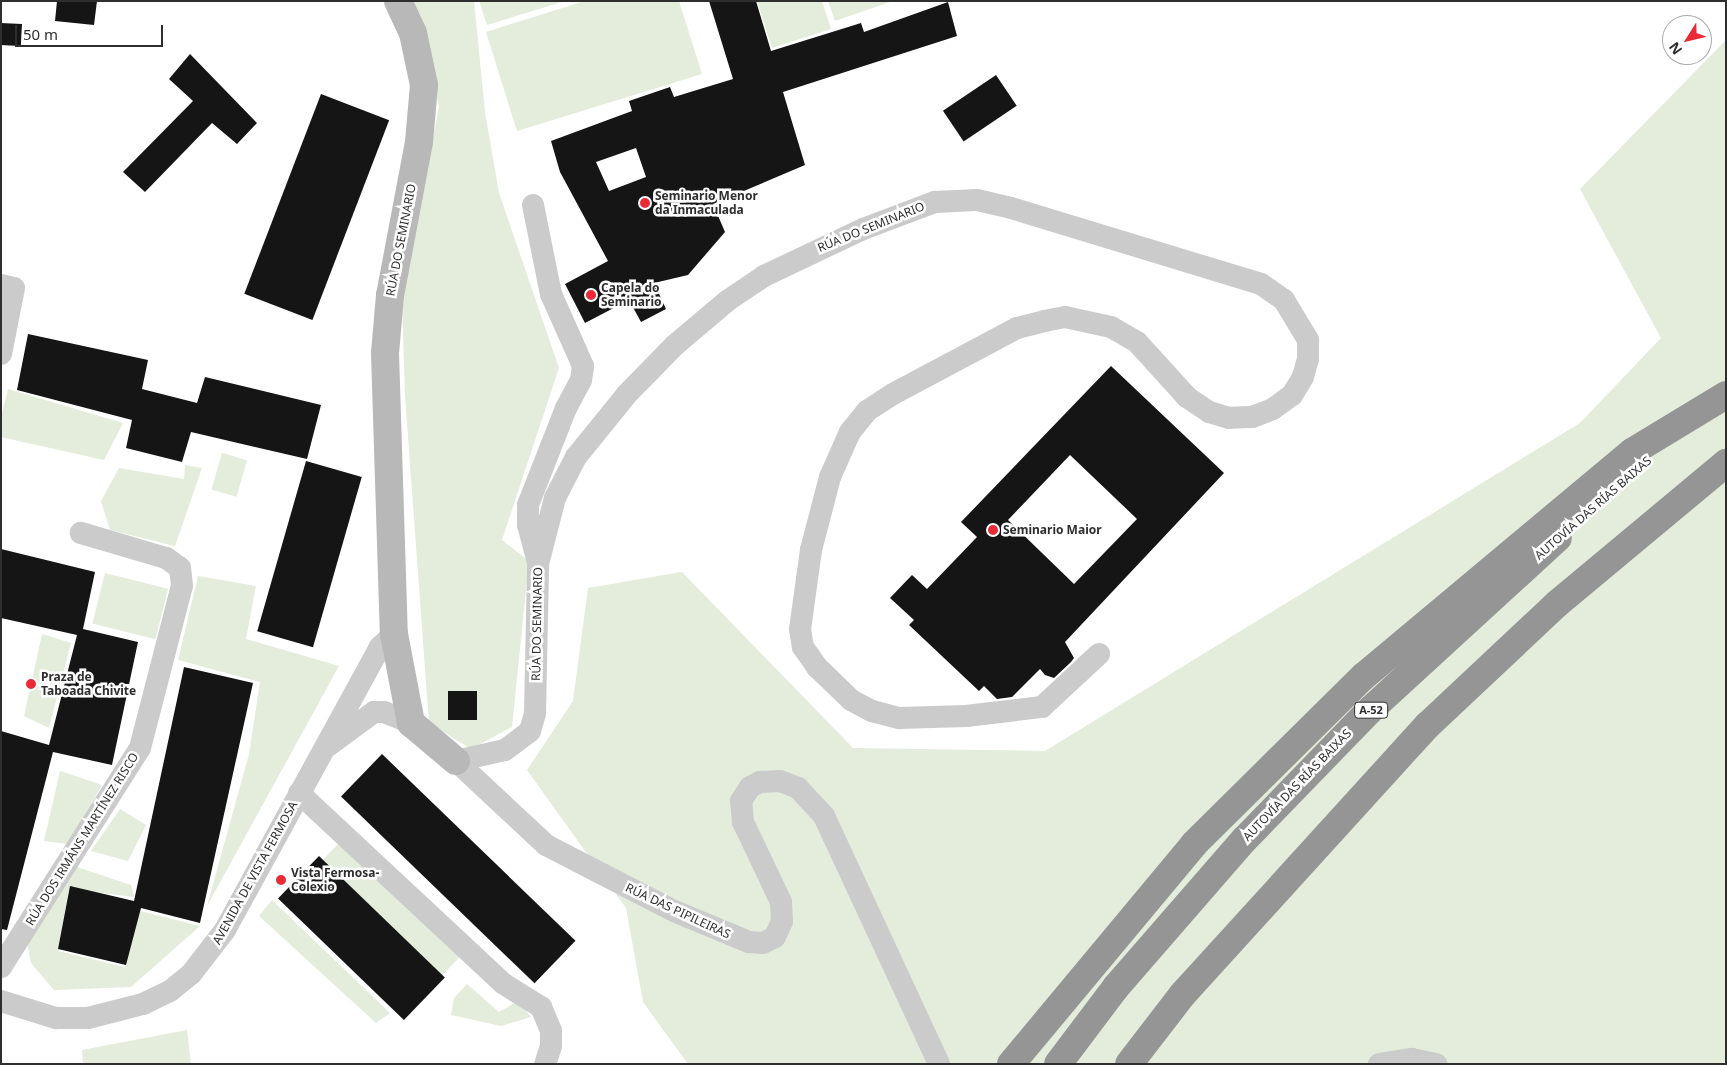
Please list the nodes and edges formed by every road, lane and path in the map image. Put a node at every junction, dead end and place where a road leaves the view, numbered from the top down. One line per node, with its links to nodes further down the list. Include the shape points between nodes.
1 (398, 1): 9 (street, RÚA DO SEMINARIO, via 413,33 424,85 419,142 390,295 385,354)
2 (533, 206): 8 (street, via 551,294 583,366 581,380 566,408 528,505 528,525)
3 (8, 287): 4 (street)
4 (1, 354)
5 (1726, 397): 19 (highway, via 1632,452 1364,676 1194,844); 20 (highway, AUTOVÍA DAS RÍAS BAIXAS / A-52, via 1639,467 1521,570 1369,711 1244,840 1116,987)
6 (1726, 463): 21 (highway, via 1558,603 1428,725 1183,994)
7 (81, 533): 15 (street, RÚA DOS IRMÁNS MARTÍNEZ RISCO, via 157,554 175,563 180,568 182,586 140,748)
8 (538, 564): 10 (street, RÚA DO SEMINARIO, via 555,498 576,458 644,377 727,301 764,276 906,211 935,202 977,200 1262,284 1284,300 1308,340 1308,359 1303,377 1292,395 1273,409 1252,417 1229,418 1208,412 1187,397 1137,342 1111,327 1065,317 1016,328 893,394 867,411 850,432 830,477 804,581 800,629 803,647 817,667 851,700 872,711 899,718 966,716 1042,707); 13 (street, RÚA DO SEMINARIO, via 535,713 530,731 505,750)
9 (394, 634): 11 (street, RÚA DO SEMINARIO); 12 (street, AVENIDA DE VISTA FERMOSA, via 380,647)
10 (1099, 654)
11 (411, 723): 12 (street, AVENIDA DE VISTA FERMOSA, via 384,712 374,712); 13 (street)
12 (325, 748): 14 (street, AVENIDA DE VISTA FERMOSA)
13 (456, 761): 18 (street, RÚA DAS PIPILEIRAS, via 546,845 674,911 748,942 763,943 774,937 782,921 781,902 743,822 740,801 750,787 760,782 780,781 798,788 824,816)
14 (299, 793): 16 (street, AVENIDA DE VISTA FERMOSA, via 216,944 202,963 170,990 131,1009 88,1018 56,1018); 17 (street, via 504,984 541,1007 551,1031 551,1046)
15 (1, 967)
16 (1, 1001)
17 (545, 1064)
18 (939, 1064)
19 (1011, 1064)
20 (1058, 1064)
21 (1130, 1064)
22 (1379, 1064): 23 (street, via 1412,1059)
23 (1436, 1064)

